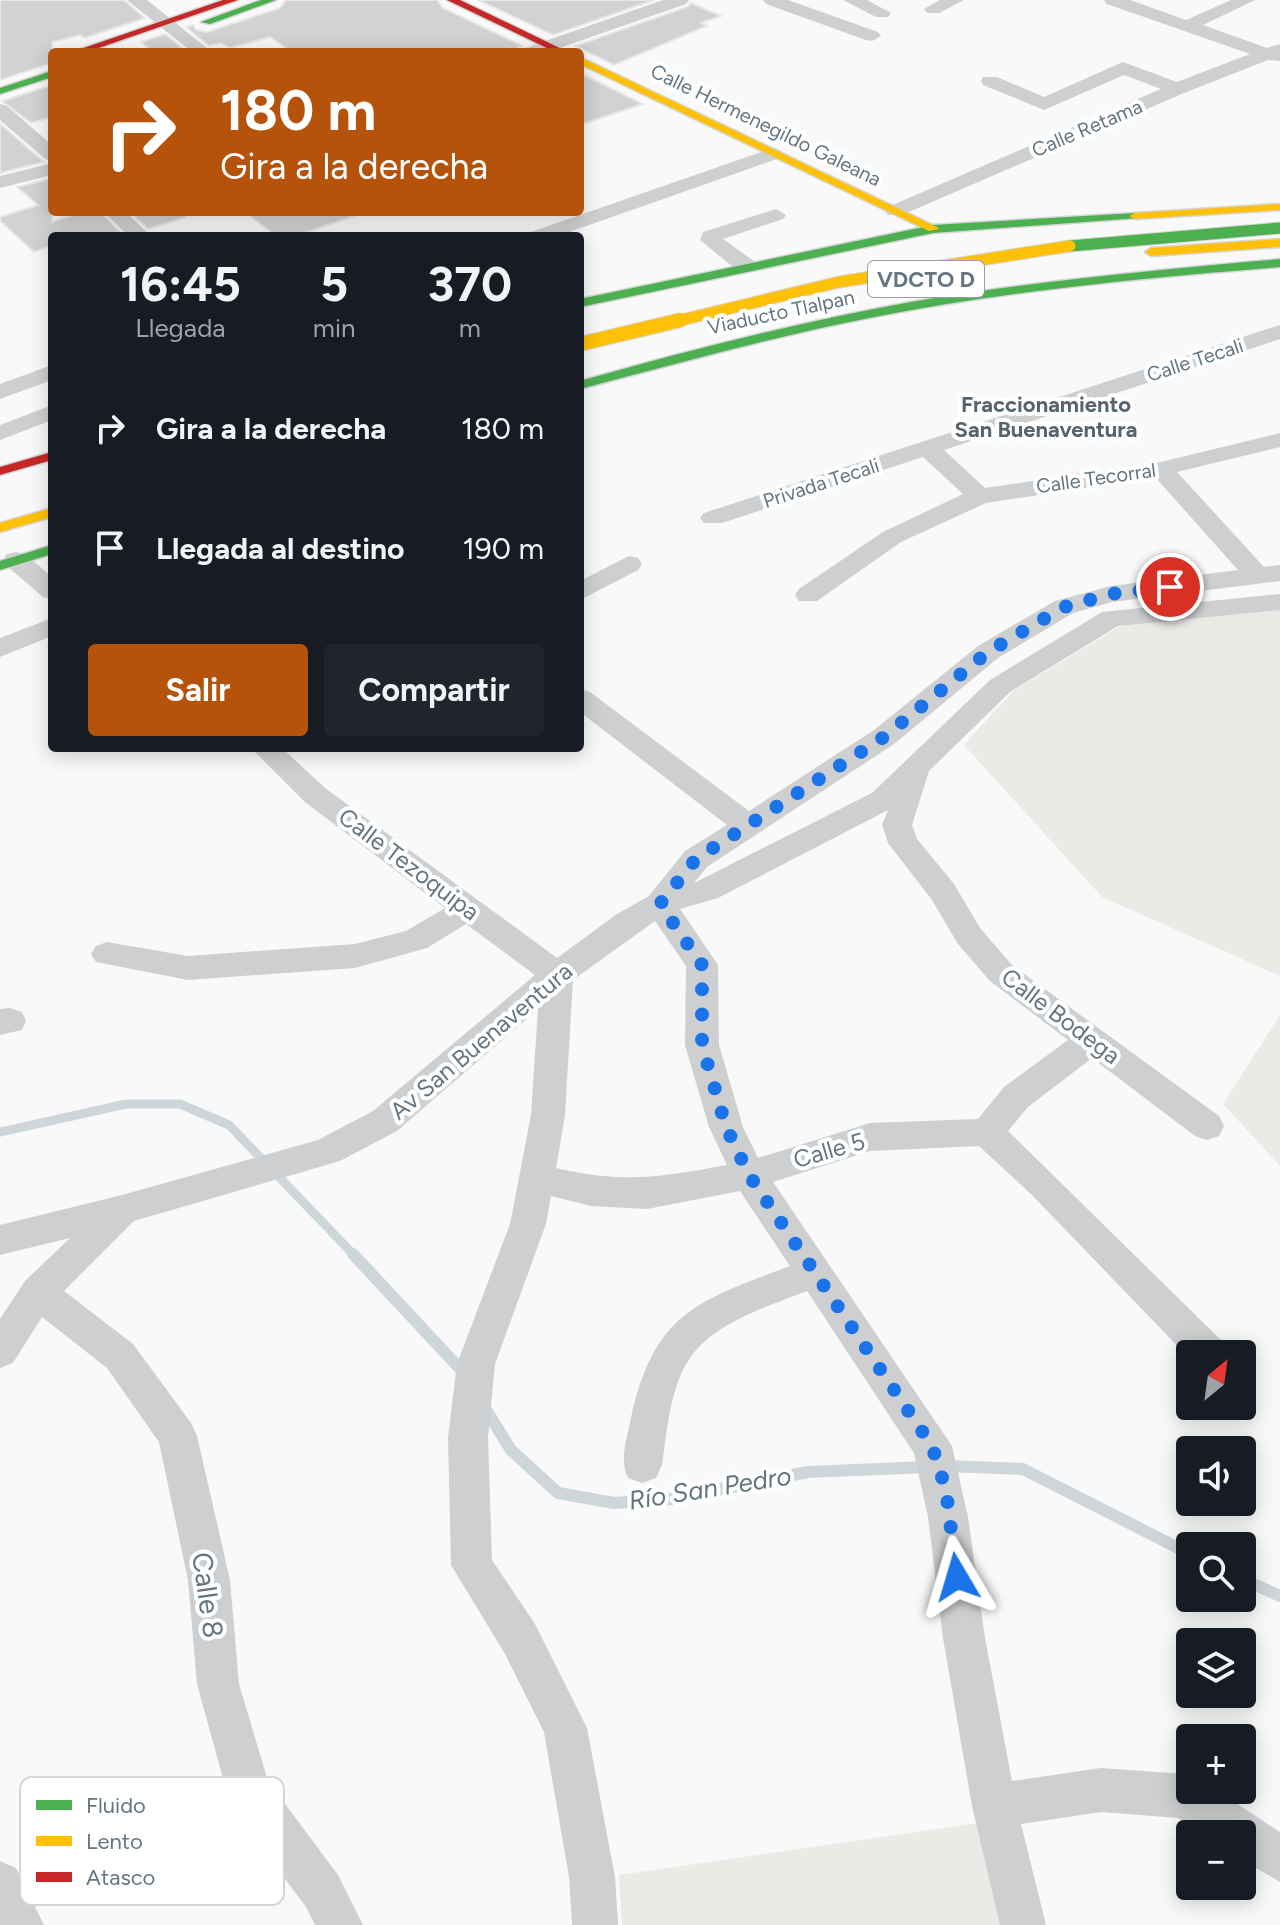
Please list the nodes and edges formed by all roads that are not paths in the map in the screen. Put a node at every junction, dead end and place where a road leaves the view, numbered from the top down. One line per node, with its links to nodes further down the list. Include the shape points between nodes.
1 (136, 0): 14 (street)
2 (233, 0): 14 (main road)
3 (271, 0): 14 (main road)
4 (452, 0): 19 (main road)
5 (680, 0): 20 (street)
6 (772, 0): 15 (street)
7 (852, 0): 12 (street)
8 (955, 0): 11 (street)
9 (1113, 0): 13 (street)
10 (1246, 0): 13 (street)
11 (933, 9)
12 (882, 13)
13 (1186, 26): 21 (street)
14 (170, 27): 16 (main road); 17 (main road); 18 (street)
15 (872, 36)
16 (92, 48)
17 (125, 48)
18 (198, 48)
19 (556, 48)
20 (560, 48)
21 (1276, 54): 27 (street, Calle Retama)
22 (48, 61): 25 (main road)
23 (584, 62): 33 (main road, Calle Hermenegildo Galeana)
24 (48, 75): 28 (main road)
25 (0, 78)
26 (990, 81): 29 (street)
27 (1177, 89): 29 (street, via 1123,68); 37 (street, Calle Retama)
28 (0, 91)
29 (1044, 104): 31 (street)
30 (0, 110): 32 (street)
31 (1022, 114)
32 (48, 152)
33 (773, 154): 37 (main road, Calle Hermenegildo Galeana); 38 (street)
34 (48, 170): 35 (street)
35 (0, 182)
36 (1280, 207): 44 (main road)
37 (895, 211): 44 (main road, Calle Hermenegildo Galeana)
38 (584, 214)
39 (776, 215): 48 (street, via 710,236)
40 (118, 216): 45 (street)
41 (579, 216): 43 (street)
42 (1280, 228): 51 (main road, Viaducto Tlalpan / VDCTO D, via 1083,240 908,263); 52 (main road, bridge, via 1085,242 898,269 697,312)
43 (538, 229)
44 (933, 229): 48 (main road)
45 (136, 232)
46 (1280, 241): 53 (main road, Viaducto Tlalpan / VDCTO D, via 1072,259 932,278 758,311)
47 (1280, 263): 55 (main road, Viaducto Tlalpan, via 912,306 693,353)
48 (746, 266): 49 (main road)
49 (584, 302)
50 (1280, 332): 60 (street, Calle Tecali)
51 (584, 337)
52 (584, 343)
53 (584, 355)
54 (48, 374): 56 (street)
55 (584, 384)
56 (0, 392)
57 (48, 414): 58 (street)
58 (0, 433)
59 (1280, 440): 62 (street, Calle Tecorral)
60 (928, 449): 64 (street); 68 (street, Privada Tecali)
61 (48, 457): 63 (main road)
62 (1161, 469): 64 (street, Calle Tecorral); 75 (street)
63 (0, 471)
64 (980, 496): 78 (street, Calle Tecorral, via 892,537)
65 (48, 501): 67 (main road)
66 (48, 513): 70 (main road)
67 (0, 516)
68 (713, 518)
69 (48, 521): 71 (main road)
70 (0, 528)
71 (0, 536)
72 (48, 550): 73 (main road)
73 (8, 563): 76 (street)
74 (629, 564): 77 (street)
75 (1269, 574): 85 (street, via 1111,594 1064,607 988,652 884,737)
76 (48, 588)
77 (584, 590)
78 (808, 595)
79 (1280, 602): 84 (street, via 1111,618 1000,686)
80 (48, 628): 81 (street)
81 (0, 648)
82 (584, 701): 85 (street)
83 (269, 752): 87 (street, Calle Tezoquipa, via 315,795)
84 (922, 760): 86 (street, via 882,800 859,813 707,890); 90 (street, Calle Bodega, via 900,810 897,825 903,843 1001,973)
85 (749, 826): 86 (street, via 696,859)
86 (660, 904): 89 (street, Av San Buenaventura); 93 (street, via 702,965 702,1045 726,1127)
87 (468, 908): 88 (street, via 416,940 355,956 188,968); 89 (street, Calle Tezoquipa)
88 (107, 954)
89 (557, 975): 94 (street, via 548,1115); 95 (street, Av San Buenaventura, via 385,1121 328,1151)
90 (1092, 1040): 91 (street, Calle Bodega); 92 (street, via 1016,1097)
91 (1207, 1126)
92 (987, 1132): 93 (street, Calle 5, via 870,1137); 99 (street)
93 (749, 1175): 94 (street, Calle 5, via 647,1194 591,1191); 97 (street)
94 (536, 1178): 109 (street, via 528,1224 476,1364 468,1437 472,1565 520,1639 565,1728 592,1877)
95 (122, 1210): 96 (street); 98 (street)
96 (0, 1240)
97 (815, 1272): 101 (street, via 715,1314 676,1345 651,1411); 103 (street, via 932,1446 946,1490)
98 (38, 1292): 100 (street); 102 (street, Calle 8, via 120,1356 177,1436 209,1580 218,1684)
99 (1196, 1340)
100 (0, 1351)
101 (642, 1465)
102 (244, 1777)
103 (994, 1806): 105 (street, via 1101,1790 1185,1796); 110 (street)
104 (284, 1840): 108 (street, Calle 8)
105 (1280, 1859)
106 (0, 1884): 107 (street)
107 (21, 1925)
108 (340, 1925)
109 (595, 1925)
110 (1023, 1925)

